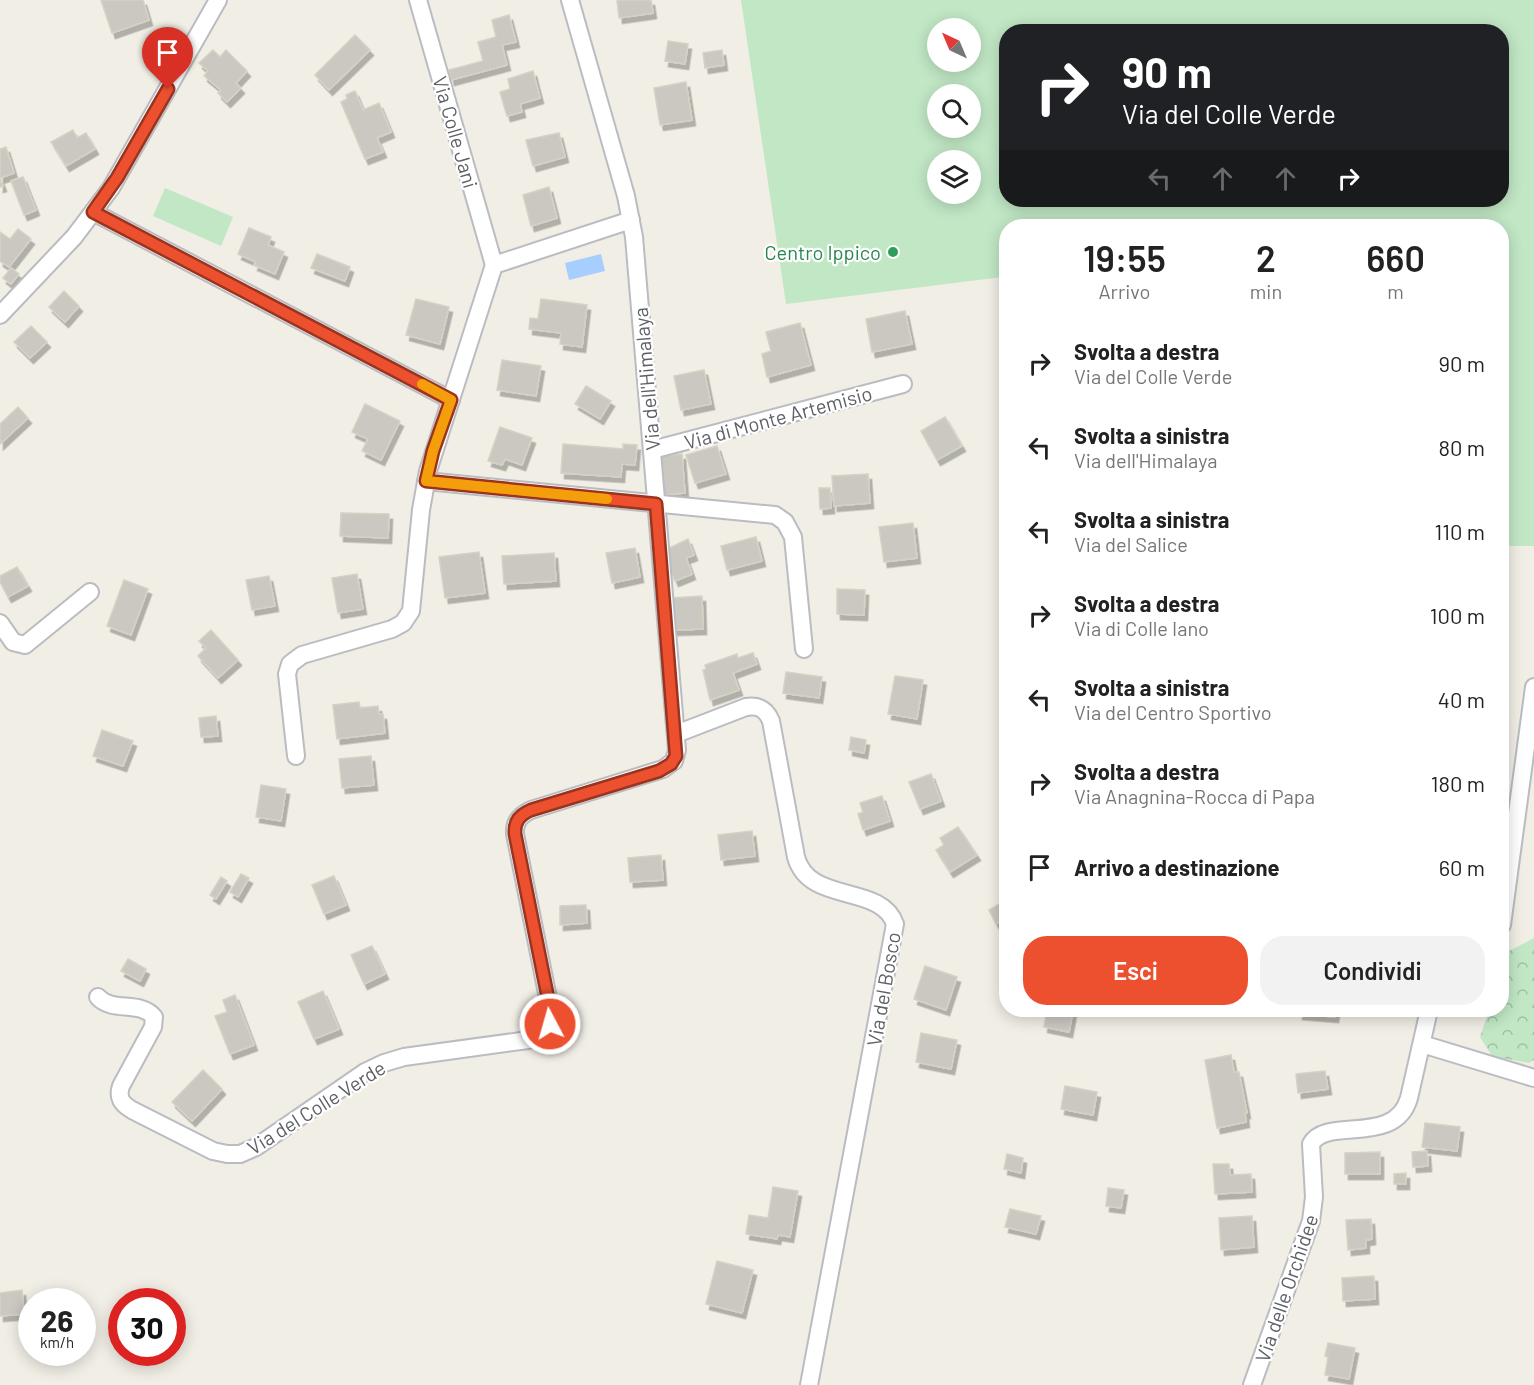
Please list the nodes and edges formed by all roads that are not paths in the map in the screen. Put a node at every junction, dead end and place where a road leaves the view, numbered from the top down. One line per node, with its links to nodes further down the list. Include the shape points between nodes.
1 (218, 0): 4 (street, via 117,178)
2 (418, 0): 6 (street, Via Colle Jani)
3 (570, 0): 5 (street, Via dell'Himalaya)
4 (93, 212): 7 (street); 9 (street)
5 (631, 220): 6 (street); 10 (street, Via dell'Himalaya)
6 (494, 265): 9 (street)
7 (0, 315)
8 (903, 384): 10 (street, Via di Monte Artemisio)
9 (451, 400): 11 (street)
10 (652, 450): 12 (street, Via dell'Himalaya)
11 (426, 481): 12 (street); 18 (street, via 412,607 407,618 392,629 302,655 288,667)
12 (656, 504): 15 (street, via 764,513 785,522 793,537); 17 (street, Via dell'Himalaya)
13 (90, 592): 14 (street, via 25,645 13,642)
14 (0, 623)
15 (804, 649)
16 (1534, 687): 20 (street)
17 (676, 734): 19 (street, Via dell'Himalaya, via 677,753); 25 (street, Via del Bosco, via 746,707 763,709 771,721 801,870 816,883 884,907 894,924)
18 (296, 756)
19 (671, 764): 21 (street, Via del Colle Verde, via 531,810 517,821 515,834 551,1013 548,1028 534,1038 390,1060 365,1072 256,1147 240,1154 227,1154 122,1102 121,1086 153,1027 154,1017)
20 (1509, 873)
21 (98, 997)
22 (1428, 1017): 23 (street, Via delle Orchidee)
23 (1422, 1044): 24 (street); 26 (street, Via delle Orchidee, via 1409,1098 1400,1114 1378,1126 1322,1134 1311,1144 1311,1221)
24 (1534, 1078)
25 (809, 1385)
26 (1252, 1385)

